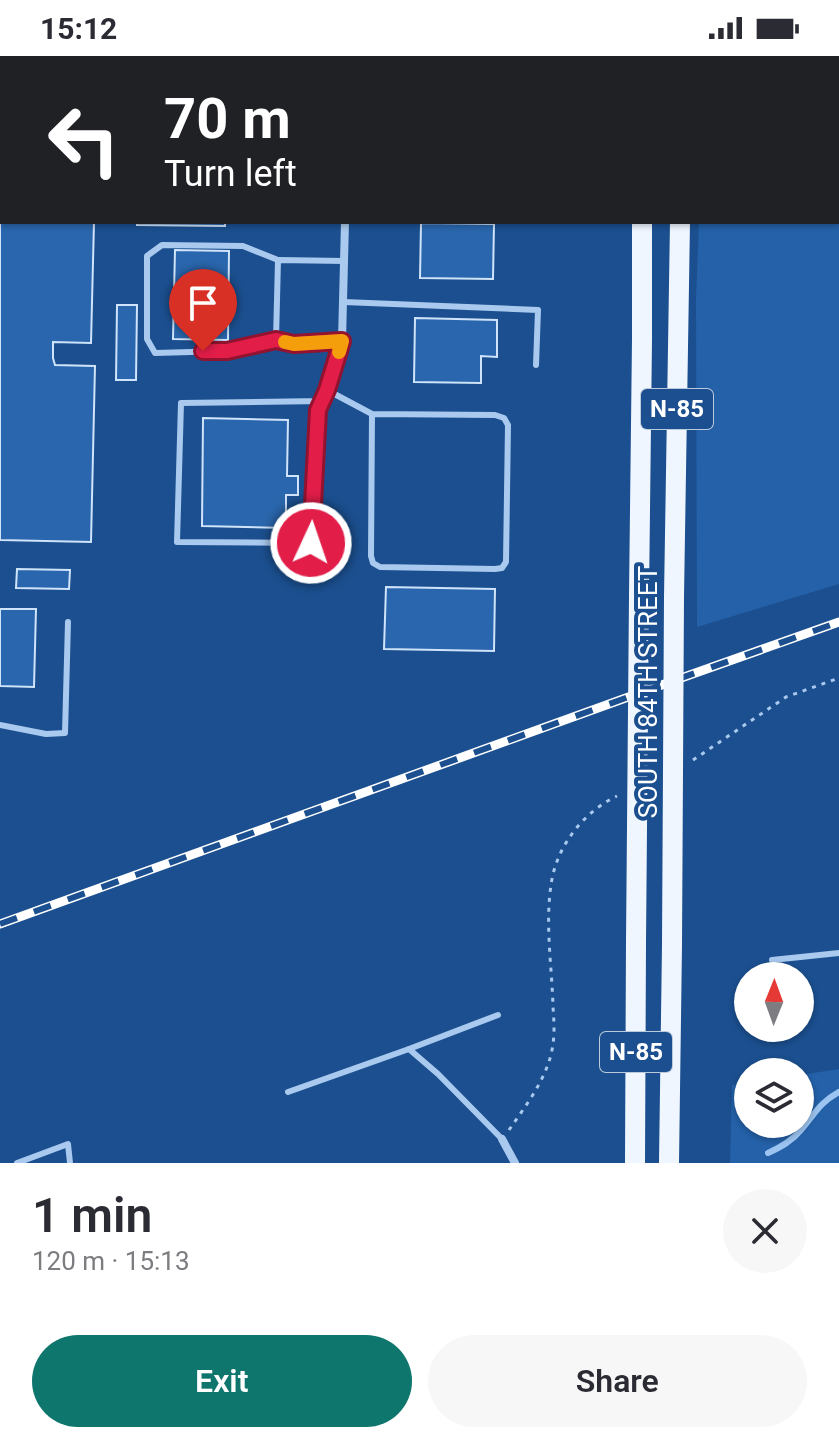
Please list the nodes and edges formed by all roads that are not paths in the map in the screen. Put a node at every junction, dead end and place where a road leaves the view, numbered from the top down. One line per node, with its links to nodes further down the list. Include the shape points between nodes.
1 (345, 224): 5 (street)
2 (642, 224): 24 (main road, SOUTH 84TH STREET / N-85, bridge)
3 (680, 224): 25 (main road, SOUTH 84TH STREET / N-85, bridge)
4 (278, 260): 5 (lane); 7 (lane); 7 (lane, via 243,246 162,245 147,256 147,339 155,353 227,351)
5 (345, 261): 6 (street)
6 (344, 302): 8 (street); 9 (lane, via 538,310)
7 (276, 340): 8 (lane)
8 (342, 341): 10 (lane)
9 (536, 365)
10 (327, 390): 11 (lane); 12 (lane)
11 (322, 401): 11 (lane, via 311,543 177,542 181,403)
12 (372, 414): 12 (lane, via 504,418 508,425 502,568 373,563)
13 (68, 622): 14 (lane, via 65,733)
14 (0, 725)
15 (839, 953): 16 (lane)
16 (772, 960)
17 (498, 1015): 18 (lane)
18 (409, 1049): 19 (lane); 20 (lane)
19 (288, 1092)
20 (502, 1139): 23 (street)
21 (17, 1163): 22 (lane, via 68,1144)
22 (70, 1163)
23 (515, 1163)
24 (635, 1163)
25 (669, 1163)

